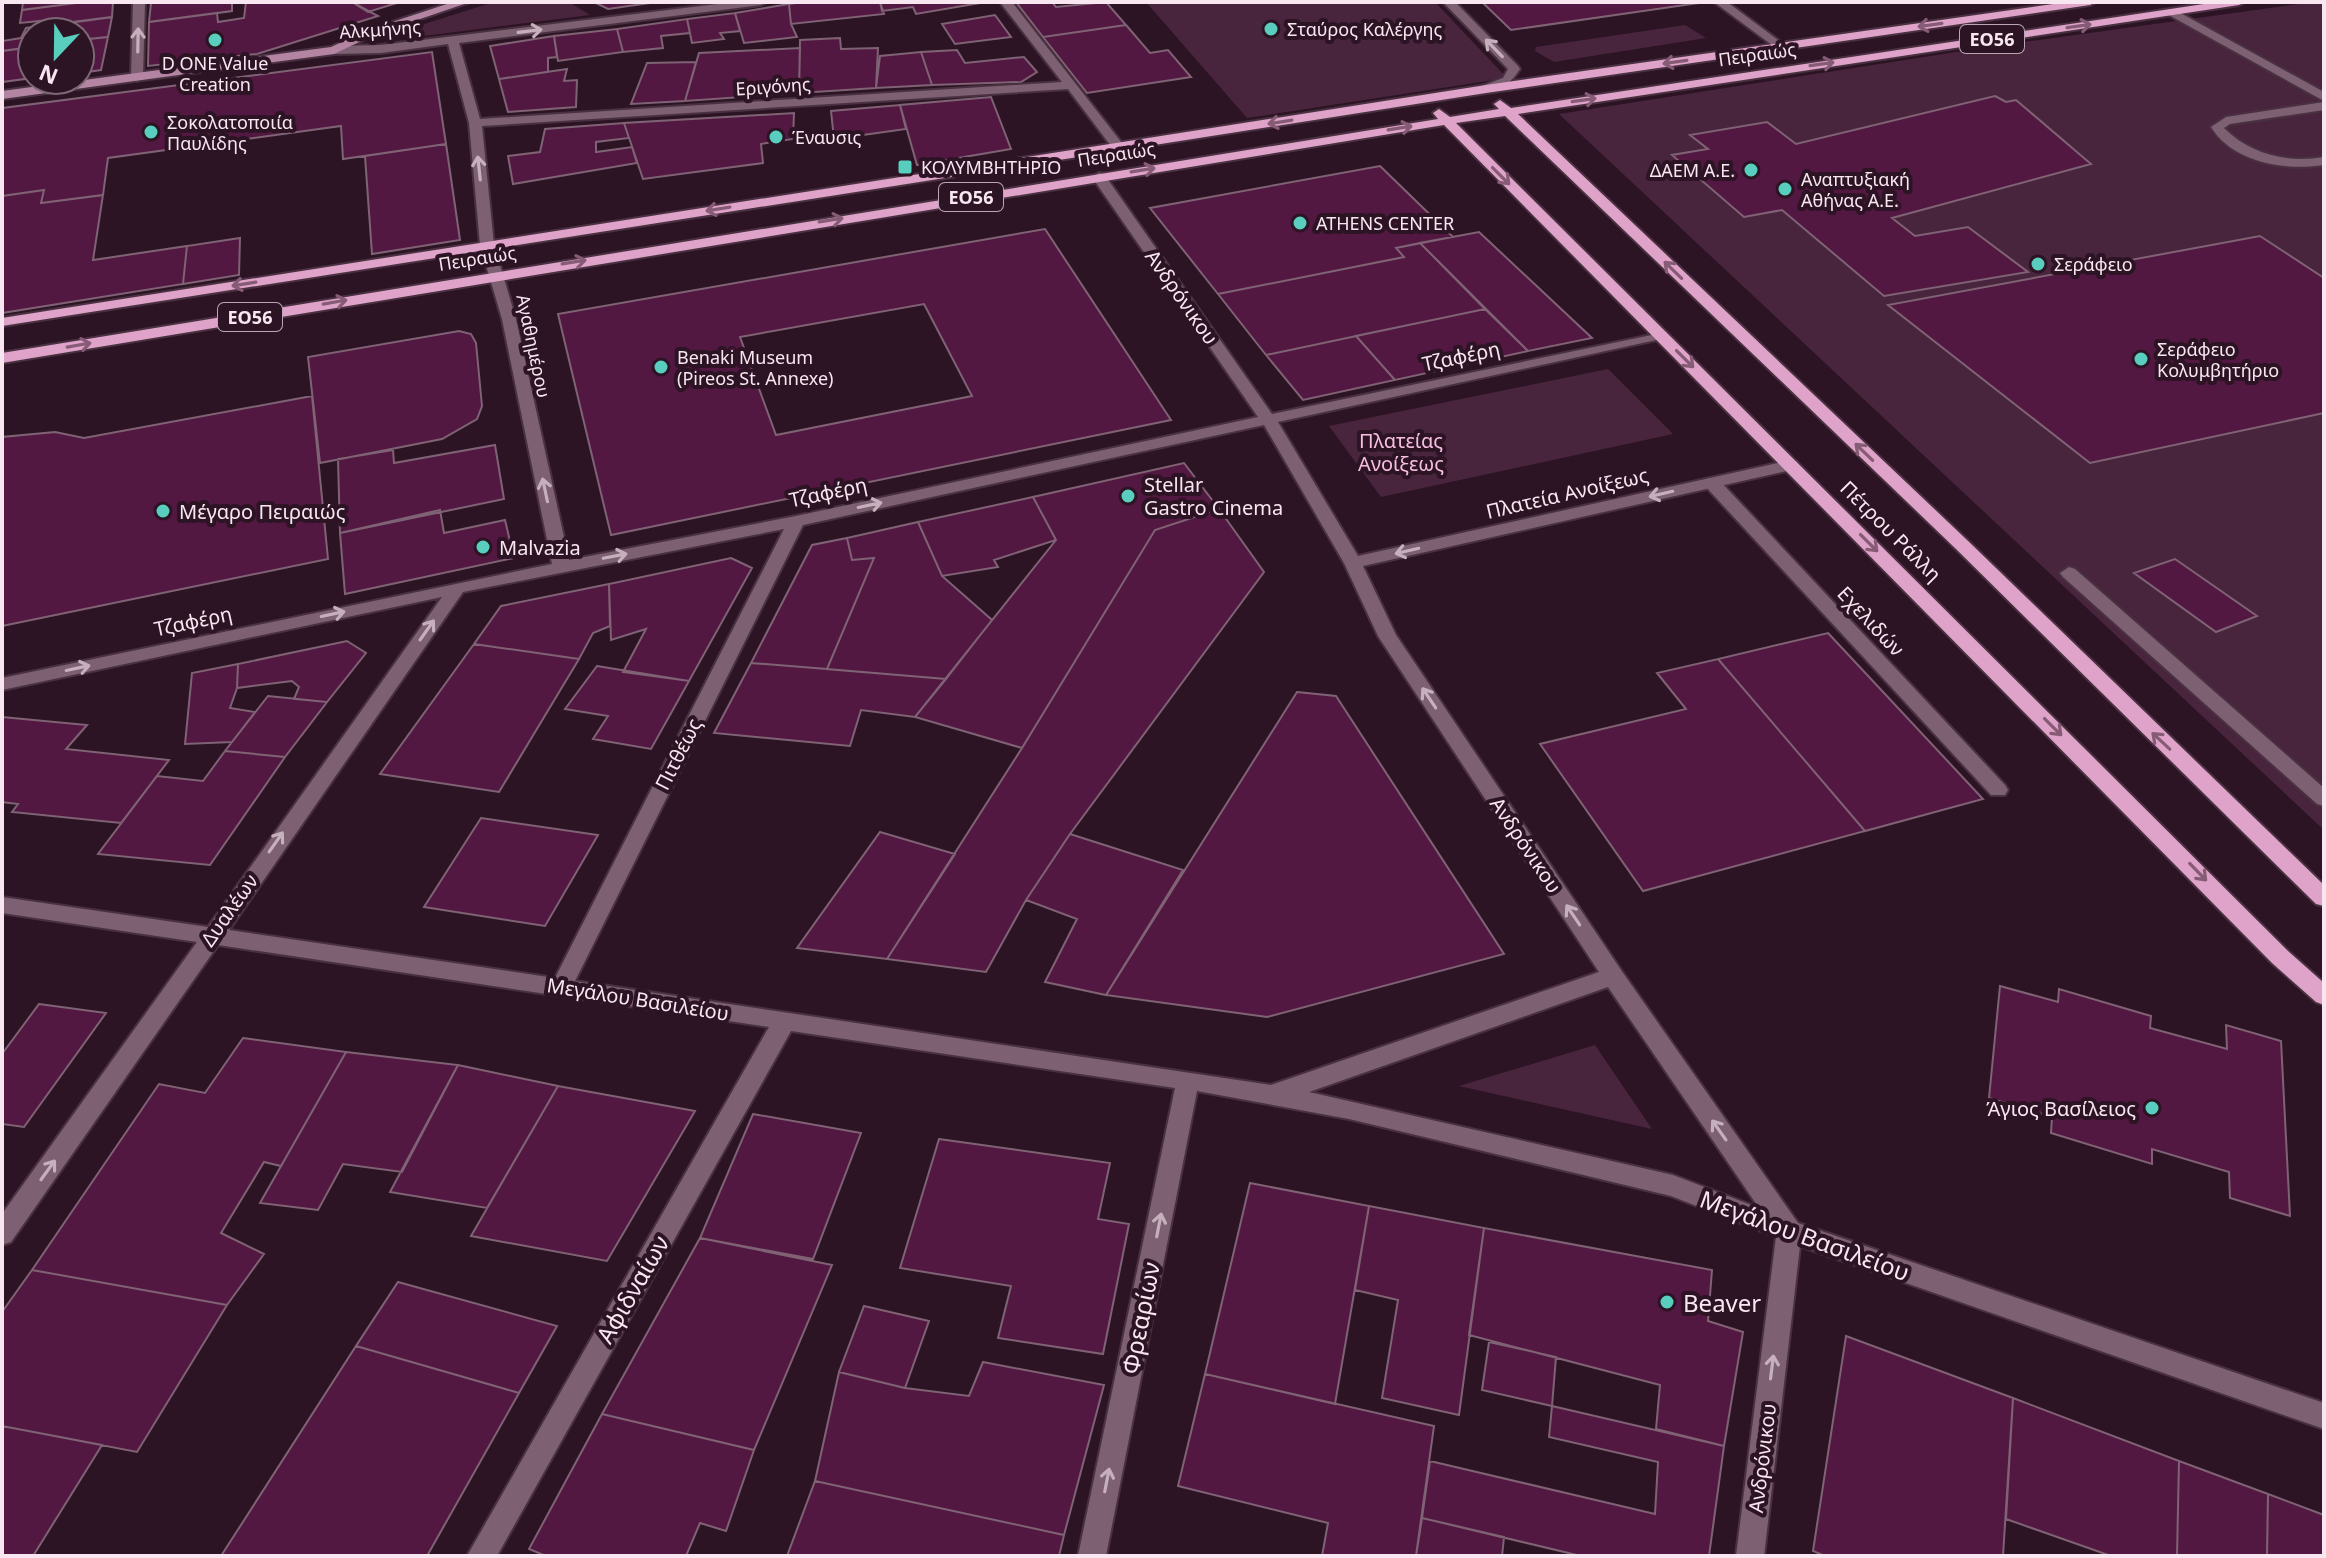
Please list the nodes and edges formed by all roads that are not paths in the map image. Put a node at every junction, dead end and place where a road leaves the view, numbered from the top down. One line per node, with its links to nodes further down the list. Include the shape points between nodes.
1 (139, 2): 13 (street, one-way to 1)
2 (464, 2): 12 (street)
3 (761, 2): 10 (street, Αλκμήνης, one-way to 3)
4 (1006, 2): 14 (street)
5 (1449, 2): 15 (street, one-way to 5, via 1507,80 1514,69)
6 (1720, 2): 11 (street)
7 (2090, 2): 11 (main road, Πειραιώς / ΕΟ56, one-way to 11)
8 (2239, 2): 9 (main road, Πειραιώς / ΕΟ56)
9 (2171, 12): 18 (street); 19 (main road, Πειραιώς / ΕΟ56, one-way to 9)
10 (453, 41): 12 (street, Αλκμήνης); 21 (street, Αγαθημέρου)
11 (1780, 46): 15 (main road, Πειραιώς / ΕΟ56, one-way to 15)
12 (334, 50): 13 (street, Αλκμήνης)
13 (137, 77): 16 (street, Αλκμήνης)
14 (1073, 85): 21 (street, Εριγόνης); 22 (street)
15 (1486, 89): 17 (main road, Πειραιώς / ΕΟ56); 19 (main road, Πέτρου Ράλλη)
16 (2, 95)
17 (1425, 99): 20 (main road, Πέτρου Ράλλη); 22 (main road, Πειραιώς / ΕΟ56, one-way to 22)
18 (2324, 99): 23 (street, via 2217,127 2269,162 2290,166)
19 (1507, 111): 20 (main road, Πειραιώς / ΕΟ56); 41 (main road, Πέτρου Ράλλη, one-way to 19)
20 (1446, 121): 24 (main road, Πειραιώς / ΕΟ56, one-way to 20); 28 (main road, Πέτρου Ράλλη, one-way to 28)
21 (475, 123): 25 (street, Αγαθημέρου, one-way to 21)
22 (1119, 147): 25 (main road, Πειραιώς / ΕΟ56, one-way to 25)
23 (2324, 161)
24 (1099, 177): 26 (main road, Πειραιώς / ΕΟ56, one-way to 24); 30 (street, Ανδρόνικου)
25 (487, 245): 26 (street, Αγαθημέρου); 27 (main road, Πειραιώς / ΕΟ56, one-way to 27)
26 (497, 275): 29 (main road, Πειραιώς / ΕΟ56, one-way to 26); 35 (street, Αγαθημέρου, one-way to 26)
27 (2, 322)
28 (1661, 335): 30 (street, Τζαφέρη); 31 (main road, Πέτρου Ράλλη, one-way to 31)
29 (2, 358)
30 (1269, 421): 33 (street, Τζαφέρη, one-way to 30); 34 (street, Ανδρόνικου)
31 (1791, 465): 32 (street, Πλατεία Ανοίξεως); 46 (main road, Πέτρου Ράλλη, one-way to 46)
32 (1712, 483): 34 (street, Πλατεία Ανοίξεως, one-way to 34); 39 (street, Εχελιδών)
33 (796, 521): 35 (street, Τζαφέρη, one-way to 33); 45 (street, Πιτθέως)
34 (1353, 563): 44 (street, Ανδρόνικου, one-way to 34, via 1387,636)
35 (561, 566): 37 (street, Τζαφέρη)
36 (2069, 573): 40 (street)
37 (457, 588): 38 (street, Τζαφέρη, one-way to 37); 43 (street, Δυαλέων, one-way to 37)
38 (2, 684)
39 (1998, 790)
40 (2324, 799)
41 (2324, 898)
42 (2, 905): 43 (street, Μεγάλου Βασιλείου)
43 (211, 934): 45 (street, Μεγάλου Βασιλείου); 51 (street, Δυαλέων, one-way to 43)
44 (1613, 976): 49 (street, Μεγάλου Βασιλείου); 50 (street, Ανδρόνικου, one-way to 44)
45 (561, 987): 47 (street, Μεγάλου Βασιλείου)
46 (2324, 996)
47 (784, 1022): 48 (street, Μεγάλου Βασιλείου); 53 (street, Αφιδναίων)
48 (1188, 1080): 49 (street, Μεγάλου Βασιλείου); 54 (street, Φρεαρίων, one-way to 48)
49 (1275, 1094): 50 (street, Μεγάλου Βασιλείου, via 1673,1186)
50 (1789, 1231): 52 (street, Μεγάλου Βασιλείου); 55 (street, Ανδρόνικου, one-way to 50)
51 (2, 1234)
52 (2324, 1416)
53 (481, 1556)
54 (1092, 1556)
55 (1750, 1556)

